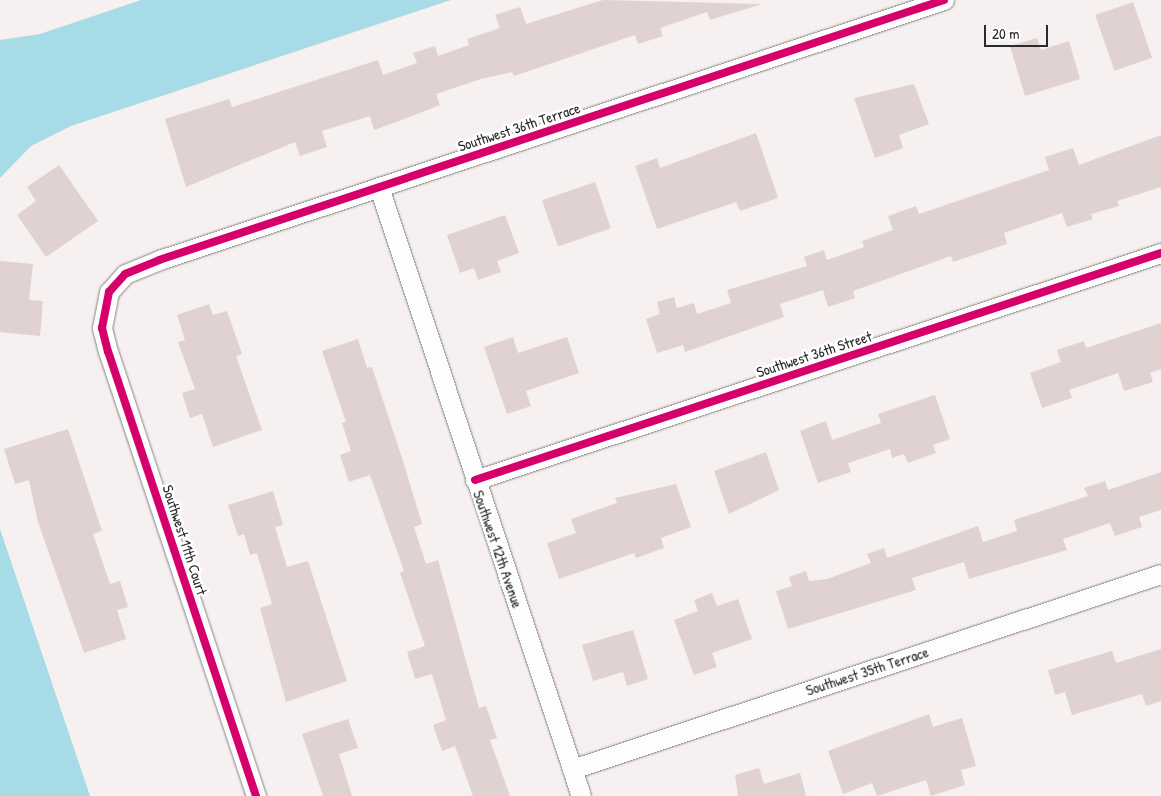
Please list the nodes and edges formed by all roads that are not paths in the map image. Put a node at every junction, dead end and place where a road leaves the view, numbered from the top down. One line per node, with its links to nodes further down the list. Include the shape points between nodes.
1 (944, 0): 2 (street, Southwest 36th Terrace)
2 (379, 186): 4 (street, Southwest 36th Terrace, via 159,260 125,274); 5 (street, Southwest 12th Avenue)
3 (1161, 253): 5 (street, Southwest 36th Street)
4 (109, 292): 8 (street, Southwest 11th Court, via 102,328 108,352)
5 (475, 480): 7 (street, Southwest 12th Avenue)
6 (1161, 574): 7 (street, Southwest 35th Terrace)
7 (572, 769): 9 (street, Southwest 12th Avenue)
8 (256, 796)
9 (581, 796)

